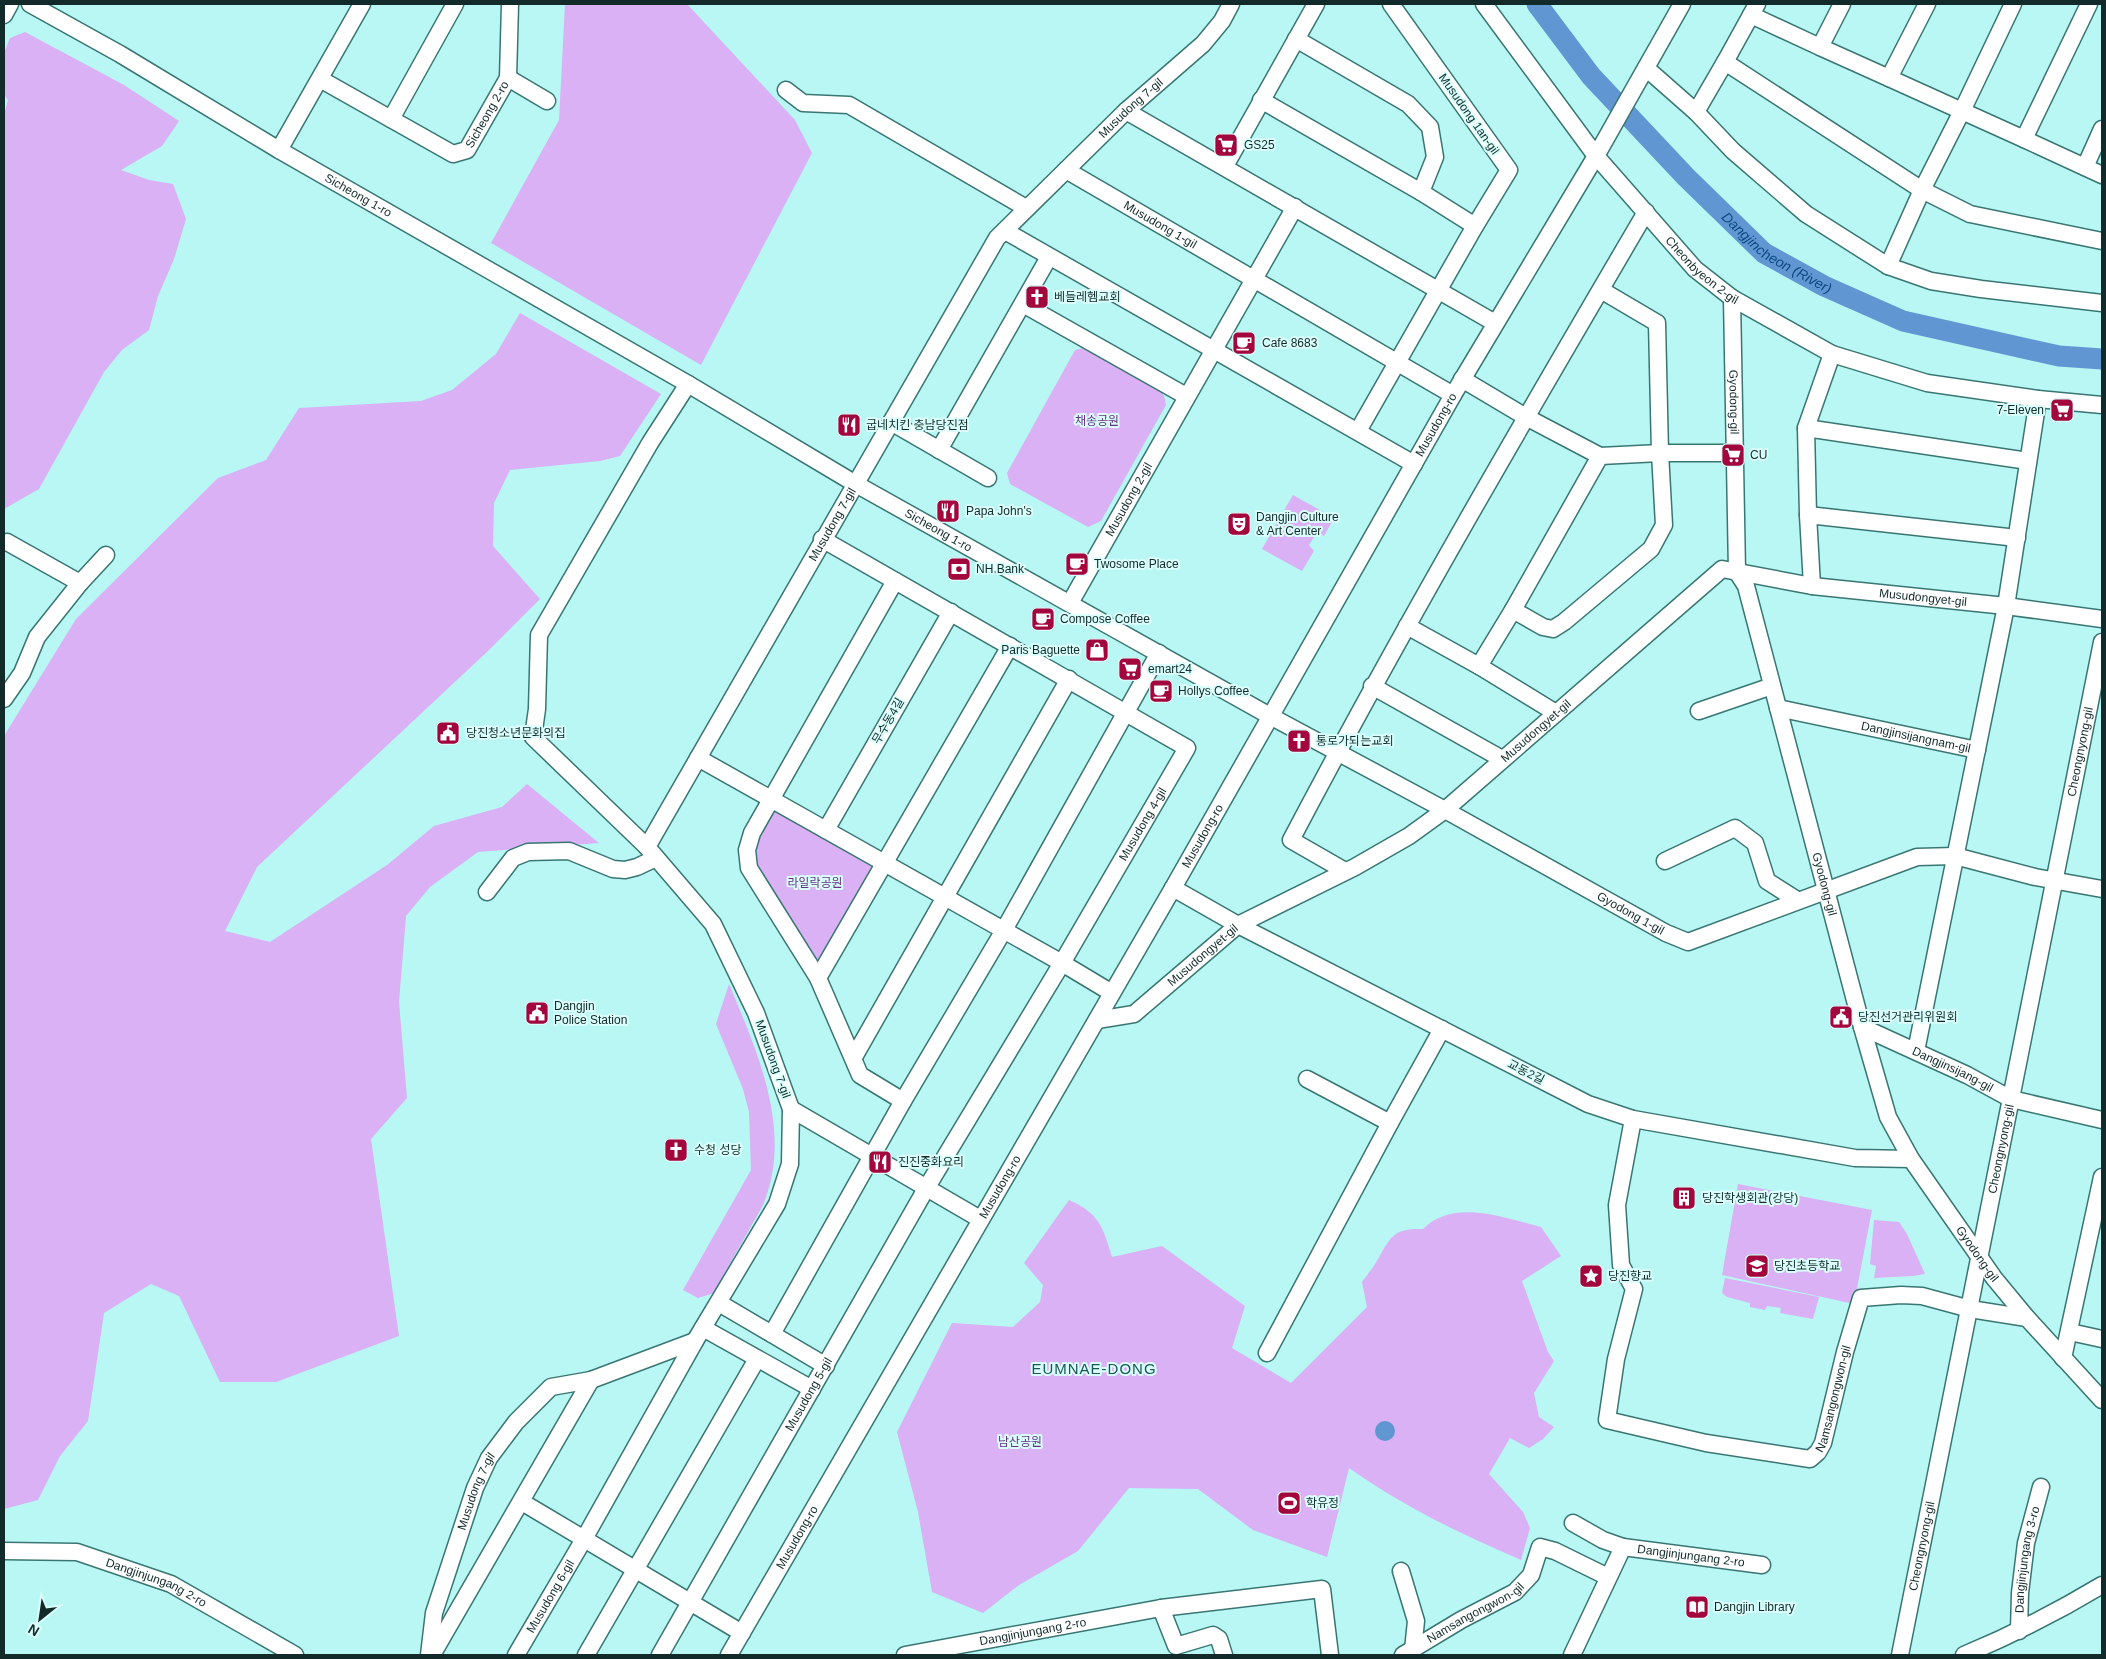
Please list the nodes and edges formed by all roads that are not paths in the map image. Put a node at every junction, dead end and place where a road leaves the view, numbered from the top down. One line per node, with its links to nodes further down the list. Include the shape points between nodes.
1 (10, 4): 16 (street)
2 (30, 4): 33 (street, Sicheong 1-ro)
3 (362, 4): 23 (street)
4 (456, 4): 30 (street)
5 (510, 4): 21 (street, Sicheong 2-ro)
6 (1231, 4): 27 (street, Musudong 7-gil, via 1203,44)
7 (1316, 4): 17 (street)
8 (1391, 4): 44 (street, Musudong 1an-gil, via 1510,170)
9 (1484, 4): 34 (street, Cheonbyeon 2-gil)
10 (1682, 4): 20 (street)
11 (1842, 4): 18 (street)
12 (1927, 4): 22 (street)
13 (2013, 4): 28 (street)
14 (2089, 4): 32 (street)
15 (1754, 9): 18 (street); 19 (street)
16 (4, 14)
17 (1296, 39): 25 (street); 40 (street, via 1408,104 1430,127 1436,157)
18 (1820, 47): 22 (street)
19 (1725, 62): 29 (street); 39 (street)
20 (1643, 72): 29 (street); 34 (street, Musudong-ro)
21 (508, 78): 26 (street); 30 (street, Sicheong 2-ro, via 467,150 453,154)
22 (1890, 78): 28 (street)
23 (320, 79): 30 (street, Sicheong 2-ro); 33 (street)
24 (786, 90): 42 (street, via 803,103 849,105)
25 (1261, 100): 35 (street); 40 (street)
26 (546, 101)
27 (1126, 110): 35 (street); 37 (street, Musudong 7-gil)
28 (1962, 111): 32 (street); 39 (street)
29 (1696, 112): 48 (street, via 1733,151 1806,214)
30 (391, 119)
31 (2102, 130): 36 (street)
32 (2024, 140): 36 (street)
33 (279, 150): 60 (street, Sicheong 1-ro)
34 (1596, 156): 43 (street, Cheonbyeon 2-gil); 55 (street, Musudong-ro)
35 (1225, 166): 41 (street)
36 (2085, 167): 38 (street)
37 (1066, 170): 42 (street, Musudong 7-gil); 49 (street, Musudong 1-gil)
38 (2102, 175)
39 (1922, 190): 46 (street, via 1970,214); 48 (street)
40 (1421, 192): 44 (street)
41 (1295, 207): 49 (street); 50 (street)
42 (1026, 208): 45 (street, Musudong 7-gil)
43 (1646, 212): 51 (street); 52 (street, Cheonbyeon 2-gil, via 1695,269)
44 (1475, 226): 50 (street, Musudong 1an-gil)
45 (1005, 231): 47 (street); 66 (street, Musudong 7-gil, via 997,238)
46 (2102, 241)
47 (1050, 257): 54 (street); 56 (street)
48 (1888, 266): 53 (street, via 1932,281)
49 (1254, 278): 56 (street); 58 (street, Musudong 1-gil)
50 (1439, 290): 55 (street); 58 (street)
51 (1600, 290): 65 (street); 70 (street, via 1657,323)
52 (1732, 298): 57 (street, Cheonbyeon 2-gil); 71 (street, Gyodong-gil)
53 (2102, 303)
54 (1023, 304): 62 (street); 69 (street)
55 (1495, 323): 59 (street, Musudong-ro)
56 (1213, 348): 62 (street, Musudong 2-gil); 68 (street)
57 (1832, 354): 63 (street, Cheonbyeon 2-gil, via 1928,383); 67 (street)
58 (1398, 362): 61 (street, Musudong 1-gil); 68 (street)
59 (1462, 379): 61 (street, Musudong-ro); 65 (street)
60 (688, 384): 76 (street, Sicheong 1-ro); 112 (street, Musudong 7-gil, via 650,443 539,635 537,709 532,737)
61 (1453, 394): 74 (street, Musudong-ro)
62 (1186, 396): 86 (street, Musudong 2-gil)
63 (2038, 399): 64 (street, Cheonbyeon 2-gil); 73 (street)
64 (2102, 405)
65 (1526, 417): 72 (street); 91 (street)
66 (890, 422): 69 (street); 76 (street, Musudong 7-gil)
67 (1806, 428): 73 (street); 77 (street)
68 (1358, 431): 74 (street)
69 (939, 450): 75 (street)
70 (1660, 453): 71 (street); 72 (street); 88 (street, via 1664,525 1651,549 1553,629)
71 (1734, 453): 82 (street, Gyodong-gil)
72 (1600, 456): 88 (street)
73 (2028, 461): 78 (street)
74 (1414, 464): 104 (street, Musudong-ro)
75 (988, 478)
76 (854, 483): 79 (street, Musudong 7-gil); 86 (street, Sicheong 1-ro)
77 (1808, 515): 78 (street); 85 (street)
78 (2017, 538): 87 (street)
79 (822, 539): 83 (street, Musudong 4-gil); 107 (street, Musudong 7-gil)
80 (7, 542): 84 (street)
81 (106, 555): 84 (street)
82 (1737, 572): 85 (street, Musudongyet-gil); 98 (street, Gyodong-gil, via 1746,586); 103 (street, Musudongyet-gil, via 1722,569)
83 (895, 581): 89 (street, Musudong 4-gil); 109 (street)
84 (80, 583): 99 (street, via 37,637 22,674)
85 (1812, 586): 87 (street, Musudongyet-gil)
86 (1070, 602): 94 (street, Sicheong 1-ro)
87 (2006, 606): 90 (street, Musudongyet-gil); 105 (street)
88 (1513, 610): 95 (street)
89 (951, 612): 93 (street, Musudong 4-gil); 111 (street, 무수동4길)
90 (2102, 619)
91 (1407, 626): 95 (street); 97 (street)
92 (2102, 642): 117 (street, Cheongnyong-gil)
93 (1010, 646): 96 (street, Musudong 4-gil); 115 (street)
94 (1159, 653): 102 (street); 104 (street, Sicheong 1-ro)
95 (1479, 666): 103 (street)
96 (1069, 679): 102 (street, Musudong 4-gil); 122 (street)
97 (1372, 686): 106 (street); 108 (street)
98 (1772, 686): 100 (street, Gyodong-gil); 101 (street)
99 (4, 699)
100 (1778, 708): 105 (street, Dangjinsijangnam-gil); 121 (street, Gyodong-gil)
101 (1699, 711)
102 (1126, 712): 125 (street); 126 (street, Musudong 4-gil, via 1187,748)
103 (1556, 713): 108 (street, Musudongyet-gil)
104 (1270, 716): 106 (street); 118 (street, Musudong-ro)
105 (1977, 750): 113 (street, Dangjinsijangnam-gil)
106 (1337, 752): 110 (street); 116 (street, via 1290,840)
107 (698, 758): 109 (street); 112 (street, Musudong 7-gil)
108 (1502, 759): 110 (street, Musudongyet-gil)
109 (771, 800): 111 (street); 127 (street, via 748,842 749,868)
110 (1445, 810): 116 (street, Musudongyet-gil, via 1409,836); 123 (street, Gyodong 1-gil, via 1666,933 1688,942)
111 (826, 830): 115 (street)
112 (651, 852): 120 (street, via 637,867 625,870 613,869 569,851 528,852 513,858); 137 (street, Musudong 7-gil, via 713,924 756,1013)
113 (1955, 856): 117 (street); 121 (street, via 1917,857); 132 (street, Dangjinsijangnam-gil)
114 (1665, 861): 123 (street, via 1735,828 1755,843 1767,881)
115 (886, 863): 122 (street); 127 (street)
116 (1345, 871): 124 (street, Musudongyet-gil)
117 (2054, 880): 119 (street); 135 (street, Cheongnyong-gil)
118 (1173, 888): 124 (street, 교동2길); 128 (street, Musudong-ro)
119 (2102, 889)
120 (487, 892)
121 (1827, 892): 123 (street, Gyodong 1-gil); 130 (street, Gyodong-gil)
122 (945, 897): 125 (street); 133 (street)
123 (1796, 900)
124 (1238, 925): 129 (street, Musudongyet-gil, via 1134,1014); 131 (street, 교동2길)
125 (1004, 930): 126 (street); 136 (street)
126 (1062, 963): 128 (street); 144 (street, Musudong 4-gil)
127 (818, 978): 133 (street)
128 (1112, 993): 129 (street, Musudong-ro)
129 (1097, 1020): 145 (street, Musudong-ro)
130 (1862, 1027): 132 (street, Dangjinsijang-gil); 142 (street, Gyodong-gil, via 1888,1117)
131 (1442, 1029): 138 (street, 교동2길, via 1588,1104); 140 (street)
132 (1916, 1051): 135 (street, Dangjinsijang-gil)
133 (854, 1057): 136 (street, via 860,1075)
134 (1307, 1079): 140 (street)
135 (2011, 1099): 139 (street, Dangjinsijang-gil); 147 (street, Cheongnyong-gil)
136 (903, 1101): 141 (street)
137 (791, 1109): 141 (street); 148 (street, Musudong 7-gil, via 790,1164 777,1204)
138 (1633, 1119): 142 (street, 교동2길, via 1855,1158); 149 (street, Namsangongwon-gil, via 1617,1205 1621,1265 1634,1289 1616,1358 1607,1420 1706,1442 1810,1459 1823,1443 1844,1352 1861,1298 1922,1296)
139 (2102, 1120)
140 (1390, 1123): 155 (street)
141 (872, 1156): 144 (street); 153 (street)
142 (1911, 1159): 147 (street, Gyodong-gil)
143 (2102, 1177): 146 (street)
144 (928, 1188): 145 (street); 158 (street, Musudong 5-gil)
145 (980, 1220): 176 (street, Musudong-ro)
146 (2097, 1232): 151 (street)
147 (1979, 1256): 149 (street, Cheongnyong-gil); 150 (street, Gyodong-gil)
148 (718, 1303): 152 (street, Musudong 7-gil); 153 (street)
149 (1970, 1309): 150 (street); 188 (street, Cheongnyong-gil)
150 (2027, 1318): 157 (street, Gyodong-gil)
151 (2070, 1332): 154 (street); 157 (street)
152 (699, 1334): 156 (street); 159 (street, Musudong 7-gil); 165 (street, Musudong 7-gil)
153 (772, 1334): 158 (street)
154 (2102, 1339)
155 (1267, 1353)
156 (757, 1358): 160 (street); 169 (street)
157 (2063, 1358): 161 (street, Gyodong-gil)
158 (826, 1366): 160 (street, Musudong 5-gil)
159 (591, 1380): 163 (street, Musudong 7-gil); 179 (street, Musudong 7-gil, via 551,1387 516,1422 489,1458 475,1488 434,1613)
160 (812, 1389): 173 (street, Musudong 5-gil)
161 (2102, 1400)
162 (2041, 1487): 175 (street, Dangjinjungang 3-ro, via 2026,1543 2020,1593)
163 (522, 1502): 165 (street); 179 (street, Musudong 7-gil)
164 (1573, 1524): 166 (street)
165 (584, 1539): 169 (street); 180 (street, Musudong 6-gil)
166 (1623, 1547): 168 (street, Dangjinjungang 2-ro); 171 (street, Dangjinjungang 2-ro)
167 (4, 1551): 178 (street, Dangjinjungang 2-ro, via 77,1552 171,1584)
168 (1762, 1565)
169 (636, 1570): 173 (street); 181 (street)
170 (1401, 1571): 177 (street, via 1416,1621)
171 (1608, 1577): 177 (street, Namsangongwon-gil, via 1540,1547 1532,1575 1515,1592); 187 (street, Dangjinjungang 2-ro)
172 (2102, 1585): 175 (street, Dangjinjungang 3-ro)
173 (691, 1602): 176 (street); 182 (street)
174 (1161, 1608): 184 (street, Dangjinjungang 2-ro); 185 (street, via 1176,1646 1213,1635 1219,1640); 186 (street, Dangjinjungang 2-ro, via 1322,1589)
175 (2020, 1632): 189 (street, Dangjinjungang 3-ro)
176 (742, 1633): 183 (street, Musudong-ro)
177 (1408, 1652)
178 (295, 1655)
179 (430, 1655)
180 (516, 1655)
181 (586, 1655)
182 (660, 1655)
183 (729, 1655)
184 (905, 1655)
185 (1224, 1655)
186 (1330, 1655)
187 (1572, 1655)
188 (1900, 1655)
189 (1964, 1655)

